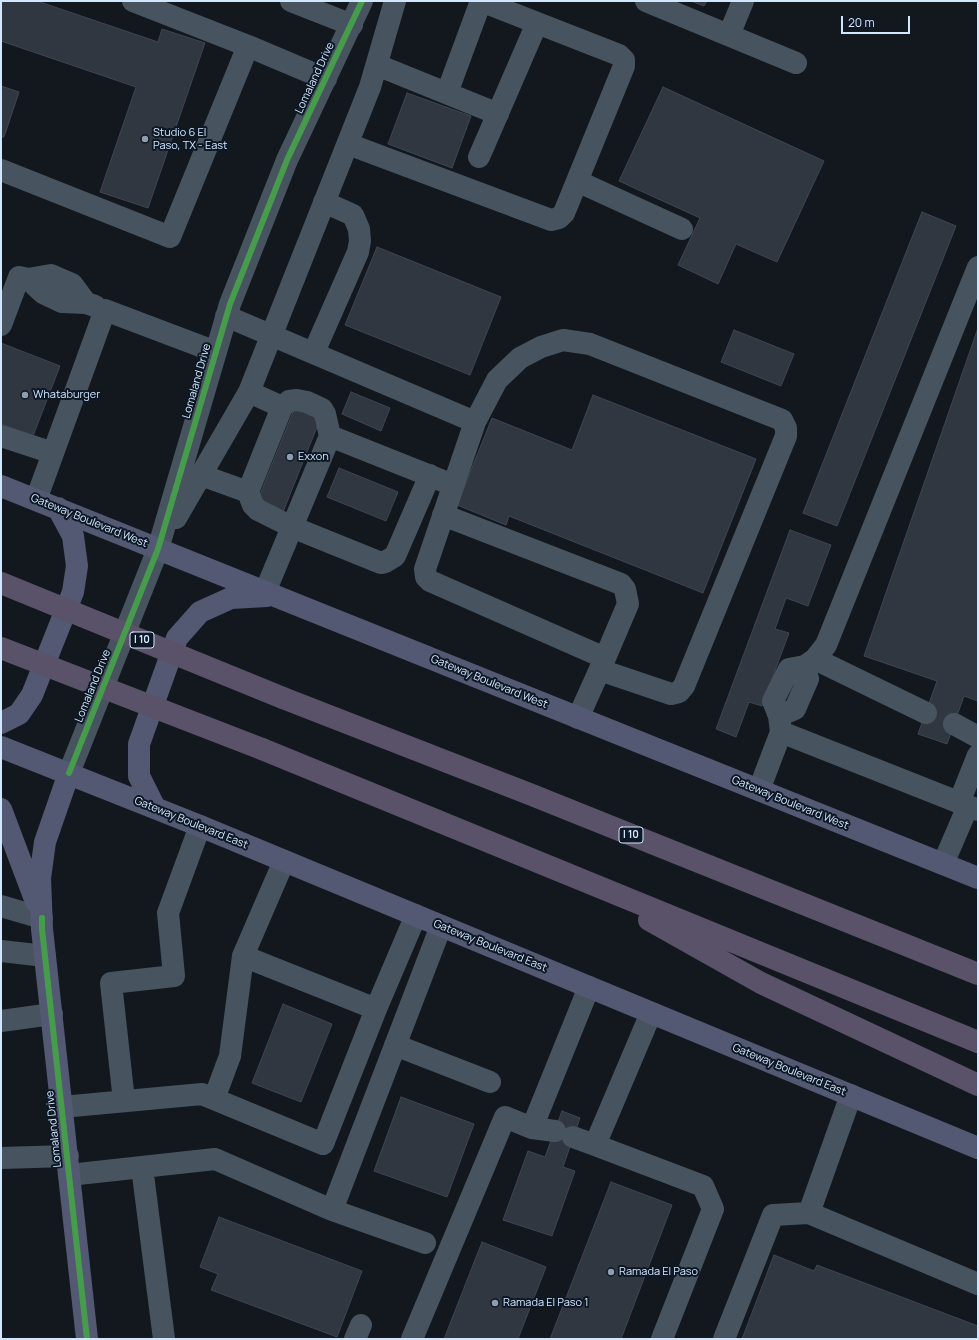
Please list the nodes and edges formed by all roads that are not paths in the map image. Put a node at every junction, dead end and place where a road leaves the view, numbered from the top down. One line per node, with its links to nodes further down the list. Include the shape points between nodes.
1 (133, 1): 11 (street)
2 (292, 1): 9 (street)
3 (362, 1): 9 (street, Lomaland Drive)
4 (395, 1): 13 (street, Lomaland Drive)
5 (481, 1): 8 (street); 15 (street)
6 (646, 1): 10 (street)
7 (743, 1): 10 (street)
8 (537, 23): 16 (street); 20 (street, via 619,55 624,60 624,66)
9 (352, 25): 14 (street, Lomaland Drive)
10 (729, 35): 12 (street)
11 (248, 46): 14 (street); 19 (street, via 170,237)
12 (796, 63)
13 (377, 65): 15 (street); 17 (street, Lomaland Drive)
14 (326, 79): 25 (street, Lomaland Drive, via 287,160)
15 (447, 93): 16 (street)
16 (498, 114): 18 (street)
17 (348, 144): 20 (street, via 551,220 559,218 564,213); 21 (street, Lomaland Drive)
18 (479, 157)
19 (1, 170)
20 (577, 181): 22 (street)
21 (324, 202): 27 (street, Lomaland Drive); 29 (street, via 353,215 359,229 360,241 358,252)
22 (682, 229)
23 (978, 267): 49 (street, via 826,645)
24 (96, 307): 26 (street, via 72,284 51,275 28,279 20,277); 28 (street); 35 (street)
25 (226, 316): 27 (street); 28 (street, Lomaland Drive)
26 (1, 325)
27 (272, 334): 29 (street); 30 (street, Lomaland Drive)
28 (216, 352): 45 (street, Lomaland Drive)
29 (314, 352): 32 (street)
30 (249, 392): 31 (street); 36 (street, Lomaland Drive)
31 (282, 407): 34 (street, via 289,401 297,400 322,409); 40 (street)
32 (475, 422): 38 (street); 50 (street, via 497,380 520,358 541,347 563,340 590,344 782,420 786,436 684,686 679,692 671,694)
33 (1, 436): 35 (street)
34 (330, 436): 37 (street); 44 (street)
35 (53, 453): 41 (street)
36 (201, 475): 40 (street); 45 (street, Lomaland Drive)
37 (430, 475): 38 (street); 44 (street, via 395,556 385,562 381,563)
38 (454, 485): 43 (street)
39 (1, 486): 41 (main road, Gateway Boulevard West)
40 (248, 492): 44 (street, via 258,510)
41 (36, 500): 42 (main road, Gateway Boulevard West)
42 (58, 508): 45 (main road, Gateway Boulevard West); 53 (main road, via 73,536 77,566 73,592 32,695 19,714)
43 (443, 515): 50 (street, via 425,568 426,577 430,581); 50 (street, via 621,584 625,589 628,604)
44 (292, 527): 47 (street)
45 (158, 549): 47 (main road, Gateway Boulevard West); 59 (street, Lomaland Drive)
46 (1, 583): 76 (highway, I 10, bridge)
47 (270, 594): 52 (main road, Gateway Boulevard West); 62 (main road, via 231,598 200,612 177,638 138,744 139,776)
48 (1, 648): 67 (highway, bridge, via 262,749)
49 (810, 662): 51 (street); 54 (street, via 808,679 795,709)
50 (603, 664): 52 (street)
51 (926, 713)
52 (578, 718): 60 (main road, Gateway Boulevard West)
53 (1, 723)
54 (780, 724): 60 (street); 61 (street)
55 (954, 724): 56 (street)
56 (978, 737)
57 (1, 747): 59 (main road, Gateway Boulevard East)
58 (978, 755): 61 (street)
59 (68, 773): 62 (main road, Gateway Boulevard East); 71 (main road, Lomaland Drive, via 45,842 40,878)
60 (759, 790): 66 (main road, Gateway Boulevard West)
61 (968, 806): 66 (street)
62 (155, 808): 64 (main road, Gateway Boulevard East)
63 (1, 809): 71 (main road)
64 (200, 826): 65 (main road, Gateway Boulevard East); 88 (street, via 168,913 174,976 111,983)
65 (284, 861): 70 (main road, Gateway Boulevard East); 75 (street)
66 (943, 864): 68 (main road, Gateway Boulevard West)
67 (562, 872): 82 (highway); 85 (highway, via 761,983)
68 (978, 878)
69 (1, 906): 71 (street)
70 (416, 915): 72 (main road, Gateway Boulevard East); 78 (street)
71 (42, 918): 74 (main road, Lomaland Drive)
72 (441, 926): 77 (main road, Gateway Boulevard East); 83 (street)
73 (1, 951): 74 (street)
74 (45, 956): 80 (main road, Lomaland Drive)
75 (243, 956): 78 (street); 87 (street, via 230,1056)
76 (978, 974)
77 (589, 987): 79 (main road, Gateway Boulevard East); 90 (street)
78 (376, 1009): 87 (street, via 323,1144)
79 (651, 1013): 86 (main road, Gateway Boulevard East); 91 (street)
80 (52, 1014): 81 (street); 89 (main road, Lomaland Drive)
81 (1, 1021)
82 (978, 1042)
83 (395, 1045): 84 (street); 96 (street)
84 (490, 1082)
85 (978, 1085)
86 (851, 1095): 92 (main road, Gateway Boulevard East); 97 (street)
87 (214, 1099): 88 (street, via 202,1094)
88 (124, 1101): 89 (street)
89 (62, 1107): 94 (main road, Lomaland Drive)
90 (532, 1128): 91 (street, via 564,1134); 102 (street, via 505,1117)
91 (595, 1145): 103 (street, via 703,1186 713,1209)
92 (978, 1148)
93 (1, 1158): 94 (street)
94 (68, 1166): 95 (street); 100 (main road, Lomaland Drive)
95 (142, 1167): 96 (street, via 215,1159); 101 (street)
96 (332, 1210): 98 (street)
97 (809, 1213): 99 (street); 104 (street, via 773,1215)
98 (425, 1243)
99 (978, 1284)
100 (87, 1339)
101 (164, 1339)
102 (412, 1339)
103 (662, 1339)
104 (724, 1339)

